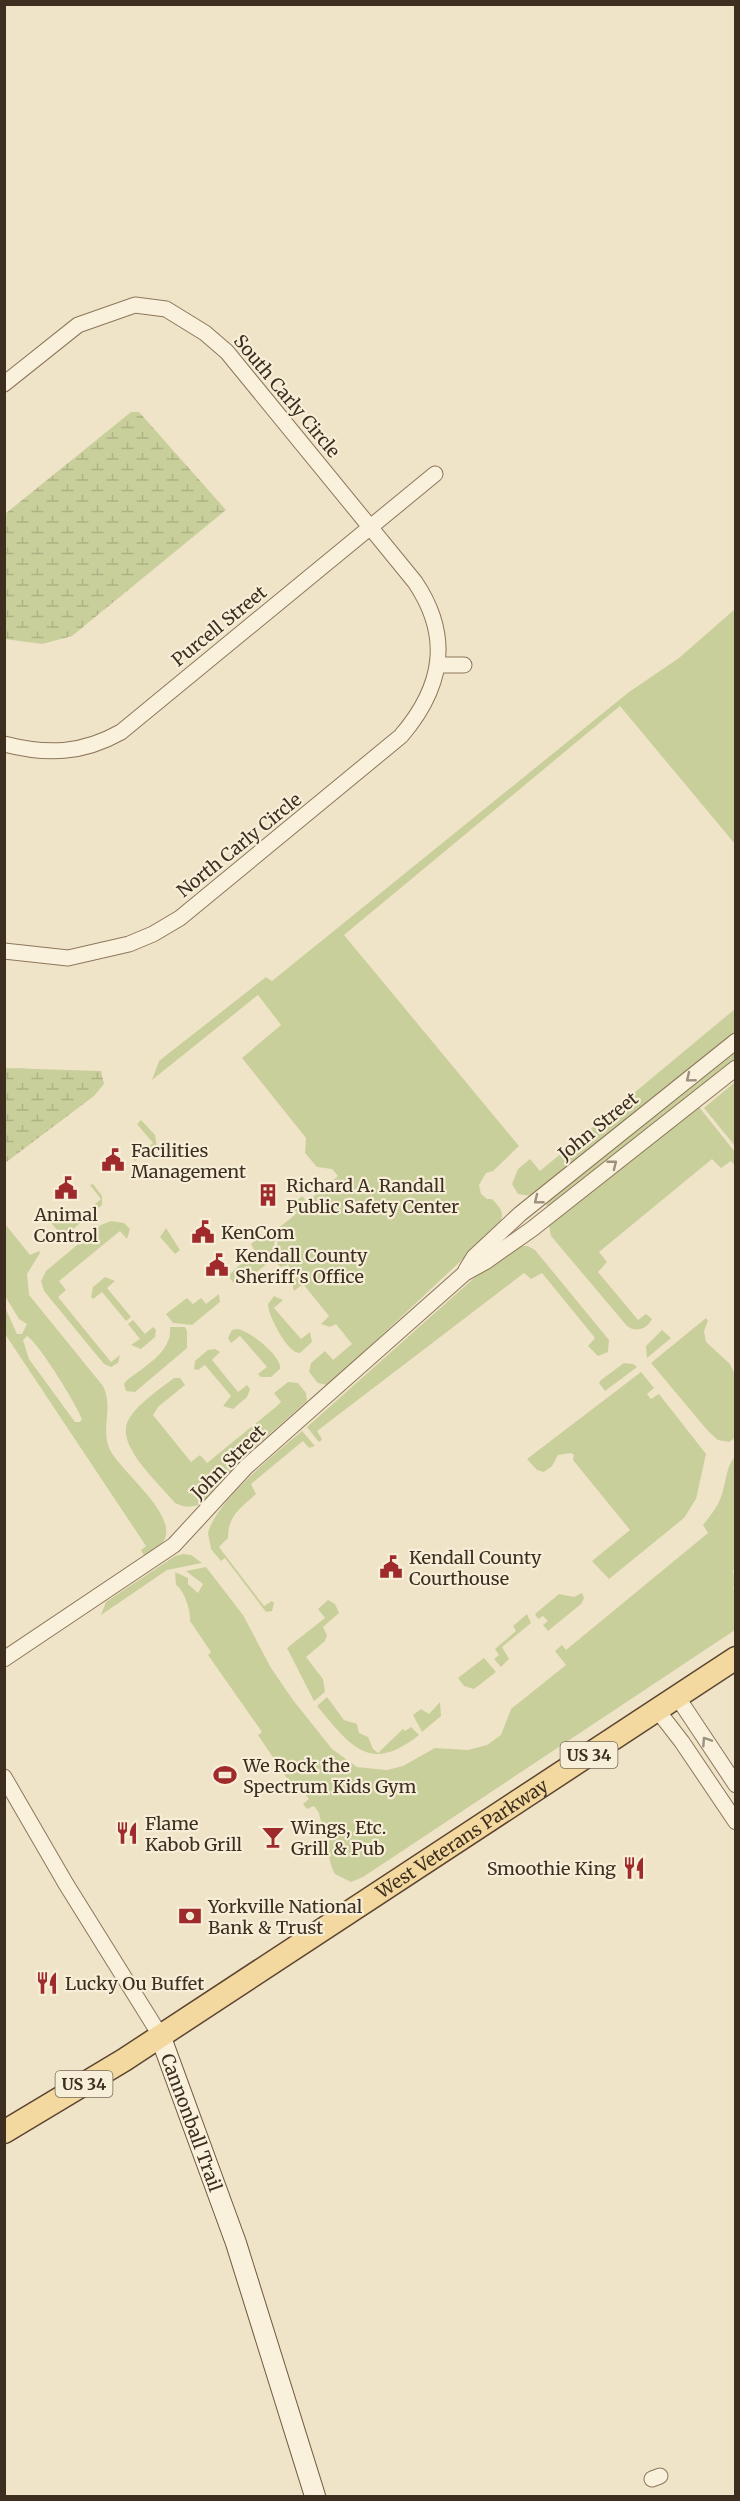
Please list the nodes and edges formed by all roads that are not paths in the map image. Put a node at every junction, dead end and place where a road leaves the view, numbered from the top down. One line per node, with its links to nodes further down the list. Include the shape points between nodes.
1 (4, 384): 3 (street, South Carly Circle, via 78,325 135,305 166,309 206,333 227,352)
2 (435, 474): 3 (street, Purcell Street)
3 (370, 527): 4 (street, North Carly Circle, via 424,596 437,637); 6 (street, Purcell Street, via 121,732 69,752)
4 (438, 665): 5 (street); 7 (street, North Carly Circle, via 426,702 401,736 180,918 129,944 95,954 67,958)
5 (464, 665)
6 (4, 744)
7 (4, 951)
8 (735, 1041): 10 (street, John Street, one-way to 10, via 520,1214 474,1257)
9 (735, 1068): 10 (street, John Street, one-way to 9, via 532,1229)
10 (465, 1273): 12 (street, John Street, via 246,1467 174,1545)
11 (735, 1658): 13 (main road, West Veterans Parkway / US 34)
12 (4, 1659)
13 (678, 1698): 14 (main road, West Veterans Parkway / US 34); 16 (street, one-way to 13)
14 (658, 1712): 17 (street); 18 (main road, West Veterans Parkway / US 34)
15 (4, 1777): 18 (street, Cannonball Trail)
16 (735, 1785)
17 (735, 1822)
18 (160, 2035): 19 (main road, West Veterans Parkway / US 34); 20 (main road, Cannonball Trail, via 236,2243)
19 (4, 2132)
20 (315, 2496)

